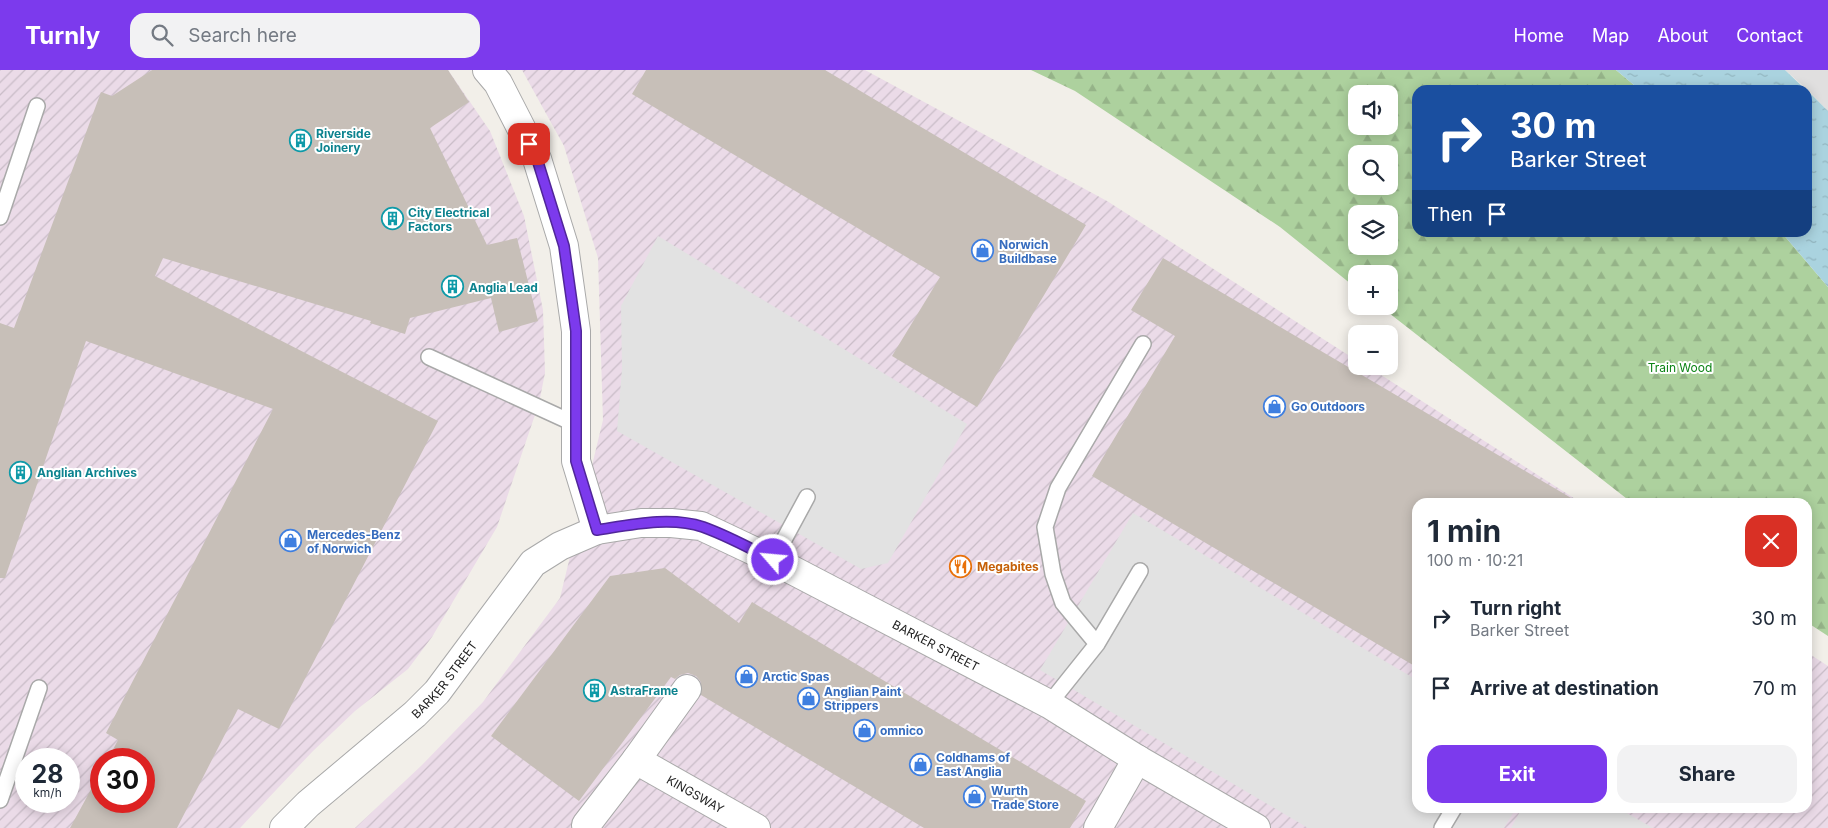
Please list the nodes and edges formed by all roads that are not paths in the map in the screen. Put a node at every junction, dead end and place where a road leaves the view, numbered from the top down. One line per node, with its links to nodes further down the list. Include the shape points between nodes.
1 (487, 70): 6 (street, via 498,83 537,159 564,246 576,331)
2 (38, 106): 3 (lane)
3 (0, 217)
4 (1143, 344): 11 (lane, via 1058,488 1045,527 1052,574 1063,603)
5 (429, 358): 6 (lane)
6 (575, 424): 8 (street, via 576,461)
7 (807, 497): 9 (lane)
8 (597, 530): 9 (street, BARKER STREET, via 641,523 702,526); 20 (street, BARKER STREET, via 560,546 534,564 437,692)
9 (773, 560): 14 (street, BARKER STREET)
10 (1140, 571): 11 (lane)
11 (1097, 644): 14 (lane)
12 (39, 688): 17 (lane)
13 (687, 689): 16 (street)
14 (1049, 704): 15 (street, BARKER STREET)
15 (1137, 759): 22 (street); 23 (street, BARKER STREET)
16 (636, 760): 19 (street); 21 (street, KINGSWAY)
17 (0, 800)
18 (1451, 813): 24 (lane)
19 (586, 825)
20 (284, 828)
21 (756, 828)
22 (1098, 828)
23 (1256, 828)
24 (1442, 828)

